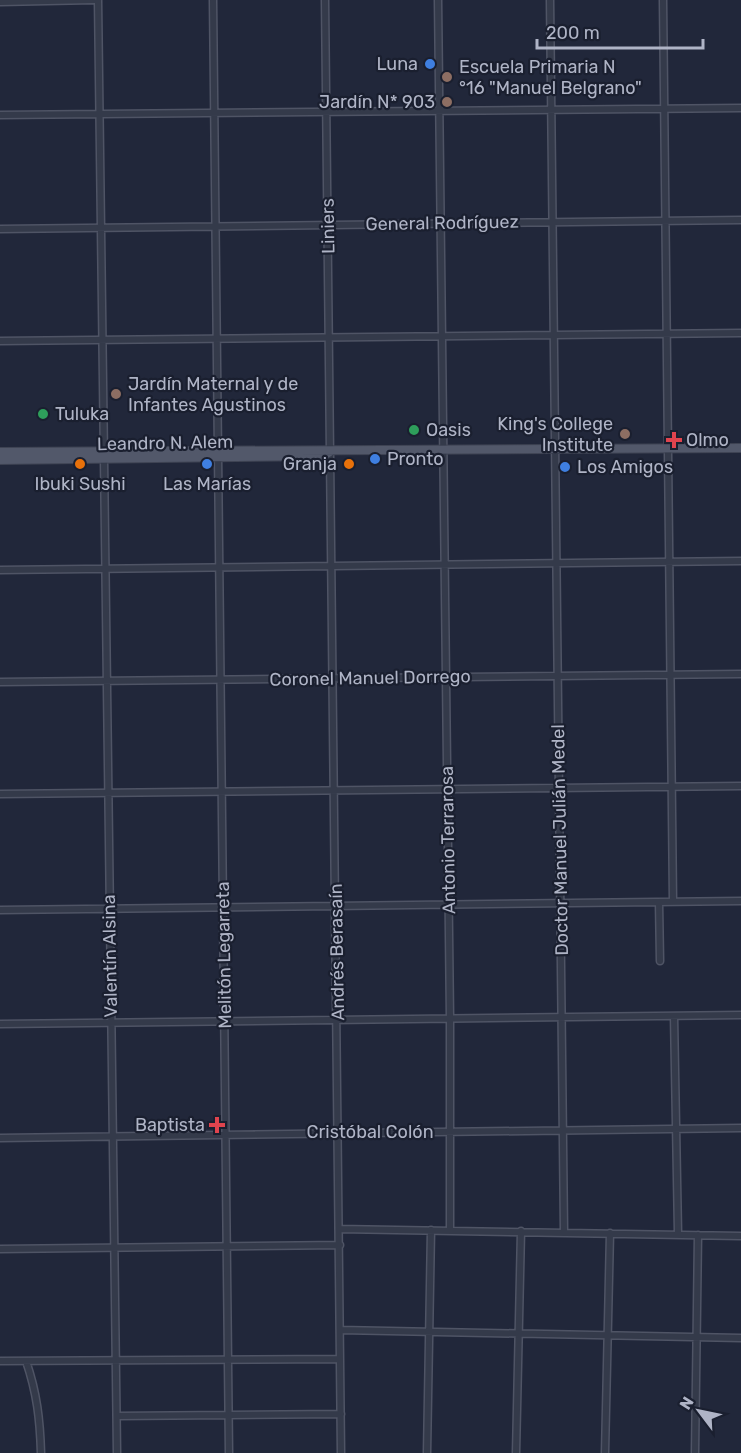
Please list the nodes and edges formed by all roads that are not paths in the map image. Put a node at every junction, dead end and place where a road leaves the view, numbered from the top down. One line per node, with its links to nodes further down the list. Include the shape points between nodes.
1 (96, 0): 7 (street); 13 (street, Valentín Alsina)
2 (213, 0): 14 (street, Melitón Legarreta)
3 (325, 0): 12 (street, Liniers)
4 (438, 0): 11 (street, Antonio Terrarosa)
5 (550, 0): 10 (street, Doctor Manuel Julián Medel)
6 (663, 0): 9 (street)
7 (0, 2)
8 (741, 108): 9 (street)
9 (666, 109): 10 (street); 18 (street)
10 (551, 110): 11 (street); 17 (street, Doctor Manuel Julián Medel)
11 (439, 111): 12 (street); 20 (street, Antonio Terrarosa)
12 (327, 113): 14 (street); 19 (street, Liniers)
13 (101, 114): 14 (street); 15 (street); 22 (street, Valentín Alsina)
14 (214, 114): 21 (street, Melitón Legarreta)
15 (0, 115)
16 (741, 220): 18 (street, General Rodríguez)
17 (552, 221): 18 (street, General Rodríguez); 20 (street, General Rodríguez); 26 (street, Doctor Manuel Julián Medel)
18 (666, 221): 25 (street)
19 (328, 224): 20 (street, General Rodríguez); 21 (street, General Rodríguez); 29 (street, Liniers)
20 (441, 224): 27 (street, Antonio Terrarosa)
21 (216, 226): 22 (street, General Rodríguez); 28 (street, Melitón Legarreta)
22 (100, 227): 23 (street, General Rodríguez); 30 (street, Valentín Alsina)
23 (0, 229)
24 (741, 333): 25 (street)
25 (668, 334): 26 (street); 32 (street)
26 (555, 336): 27 (street); 35 (street, Doctor Manuel Julián Medel)
27 (442, 337): 29 (street); 34 (street, Antonio Terrarosa)
28 (216, 338): 29 (street); 30 (street); 38 (street, Melitón Legarreta)
29 (329, 338): 37 (street, Liniers)
30 (103, 340): 31 (street); 39 (street, Valentín Alsina)
31 (0, 341)
32 (668, 448): 33 (main road, Leandro N. Alem); 35 (main road, Leandro N. Alem); 42 (street)
33 (741, 448)
34 (443, 449): 35 (main road, Leandro N. Alem); 37 (main road, Leandro N. Alem); 43 (street, Antonio Terrarosa)
35 (555, 449): 44 (street, Doctor Manuel Julián Medel)
36 (0, 452): 39 (main road, Leandro N. Alem)
37 (330, 452): 38 (main road, Leandro N. Alem, via 324,456); 45 (street, Andrés Berasaín)
38 (219, 454): 39 (main road, Leandro N. Alem); 46 (street, Melitón Legarreta)
39 (104, 456): 40 (main road, Leandro N. Alem); 47 (street, Valentín Alsina)
40 (0, 460)
41 (741, 561): 42 (street)
42 (670, 562): 44 (street); 50 (street)
43 (444, 564): 44 (street); 45 (street); 52 (street, Antonio Terrarosa)
44 (556, 564): 51 (street, Doctor Manuel Julián Medel)
45 (332, 566): 46 (street); 53 (street, Andrés Berasaín)
46 (220, 567): 47 (street); 54 (street, Melitón Legarreta)
47 (104, 569): 48 (street); 56 (street, Valentín Alsina)
48 (0, 570)
49 (741, 674): 50 (street, Coronel Manuel Dorrego)
50 (671, 675): 51 (street, Coronel Manuel Dorrego); 58 (street)
51 (558, 676): 52 (street, Coronel Manuel Dorrego); 59 (street, Doctor Manuel Julián Medel)
52 (446, 677): 53 (street, Coronel Manuel Dorrego); 60 (street, Antonio Terrarosa)
53 (334, 679): 54 (street, Coronel Manuel Dorrego); 61 (street, Andrés Berasaín)
54 (220, 680): 56 (street, Coronel Manuel Dorrego); 62 (street, Melitón Legarreta)
55 (0, 682): 56 (street, Coronel Manuel Dorrego)
56 (106, 683): 64 (street, Valentín Alsina)
57 (741, 786): 58 (street)
58 (672, 787): 59 (street); 67 (street)
59 (560, 788): 60 (street); 68 (street, Doctor Manuel Julián Medel)
60 (448, 789): 61 (street); 69 (street, Antonio Terrarosa)
61 (335, 790): 62 (street); 70 (street, Andrés Berasaín)
62 (221, 793): 64 (street); 71 (street, Melitón Legarreta)
63 (0, 794): 64 (street)
64 (108, 794): 73 (street, Valentín Alsina)
65 (741, 901): 67 (street)
66 (659, 902): 67 (street); 68 (street); 74 (street)
67 (673, 902)
68 (560, 904): 69 (street); 77 (street, Doctor Manuel Julián Medel)
69 (449, 905): 70 (street); 78 (street, Antonio Terrarosa)
70 (337, 906): 71 (street); 79 (street, Andrés Berasaín)
71 (223, 908): 73 (street); 80 (street, Melitón Legarreta)
72 (0, 909): 73 (street)
73 (109, 909): 81 (street, Valentín Alsina)
74 (660, 961)
75 (741, 1015): 76 (street)
76 (674, 1016): 77 (street); 84 (street)
77 (562, 1017): 78 (street); 85 (street, Doctor Manuel Julián Medel)
78 (450, 1019): 79 (street); 87 (street, Antonio Terrarosa)
79 (338, 1020): 80 (street); 86 (street, Andrés Berasaín)
80 (226, 1022): 81 (street); 88 (street, Melitón Legarreta)
81 (111, 1023): 82 (street); 89 (street, Valentín Alsina)
82 (0, 1024)
83 (741, 1128): 84 (street, Cristóbal Colón)
84 (676, 1129): 85 (street, Cristóbal Colón); 97 (street)
85 (564, 1130): 87 (street, Cristóbal Colón); 94 (street, Doctor Manuel Julián Medel)
86 (339, 1131): 87 (street, Cristóbal Colón); 88 (street, Cristóbal Colón); 91 (street, Andrés Berasaín)
87 (450, 1131): 93 (street, Antonio Terrarosa)
88 (226, 1134): 89 (street, Cristóbal Colón); 101 (street, Melitón Legarreta)
89 (112, 1136): 90 (street, Cristóbal Colón); 103 (street, Valentín Alsina)
90 (0, 1137)
91 (339, 1229): 92 (street); 100 (street, Andrés Berasaín)
92 (431, 1230): 93 (street); 105 (street)
93 (450, 1230): 95 (street)
94 (564, 1231): 95 (street); 96 (street)
95 (520, 1232): 106 (street)
96 (610, 1233): 97 (street); 107 (street)
97 (678, 1233): 98 (street)
98 (698, 1234): 99 (street); 108 (street)
99 (741, 1236)
100 (340, 1245): 101 (street); 104 (street, Andrés Berasaín)
101 (227, 1247): 103 (street); 111 (street, Melitón Legarreta)
102 (0, 1249): 103 (street)
103 (114, 1249): 114 (street, Valentín Alsina)
104 (340, 1330): 105 (street); 110 (street, Andrés Berasaín)
105 (429, 1332): 106 (street); 122 (street)
106 (519, 1333): 107 (street); 123 (street)
107 (607, 1335): 108 (street); 124 (street)
108 (696, 1338): 109 (street); 125 (street)
109 (741, 1338)
110 (340, 1359): 111 (street); 115 (street, Andrés Berasaín)
111 (229, 1360): 114 (street); 116 (street, Melitón Legarreta)
112 (0, 1361): 113 (street)
113 (26, 1361): 114 (street); 118 (street, via 36,1389)
114 (114, 1361): 117 (street, Valentín Alsina)
115 (341, 1414): 116 (street); 121 (street, Andrés Berasaín)
116 (229, 1415): 117 (street); 120 (street, Melitón Legarreta)
117 (117, 1416): 119 (street, Valentín Alsina)
118 (41, 1453)
119 (117, 1453)
120 (230, 1453)
121 (341, 1453)
122 (427, 1453)
123 (516, 1453)
124 (605, 1453)
125 (695, 1453)

